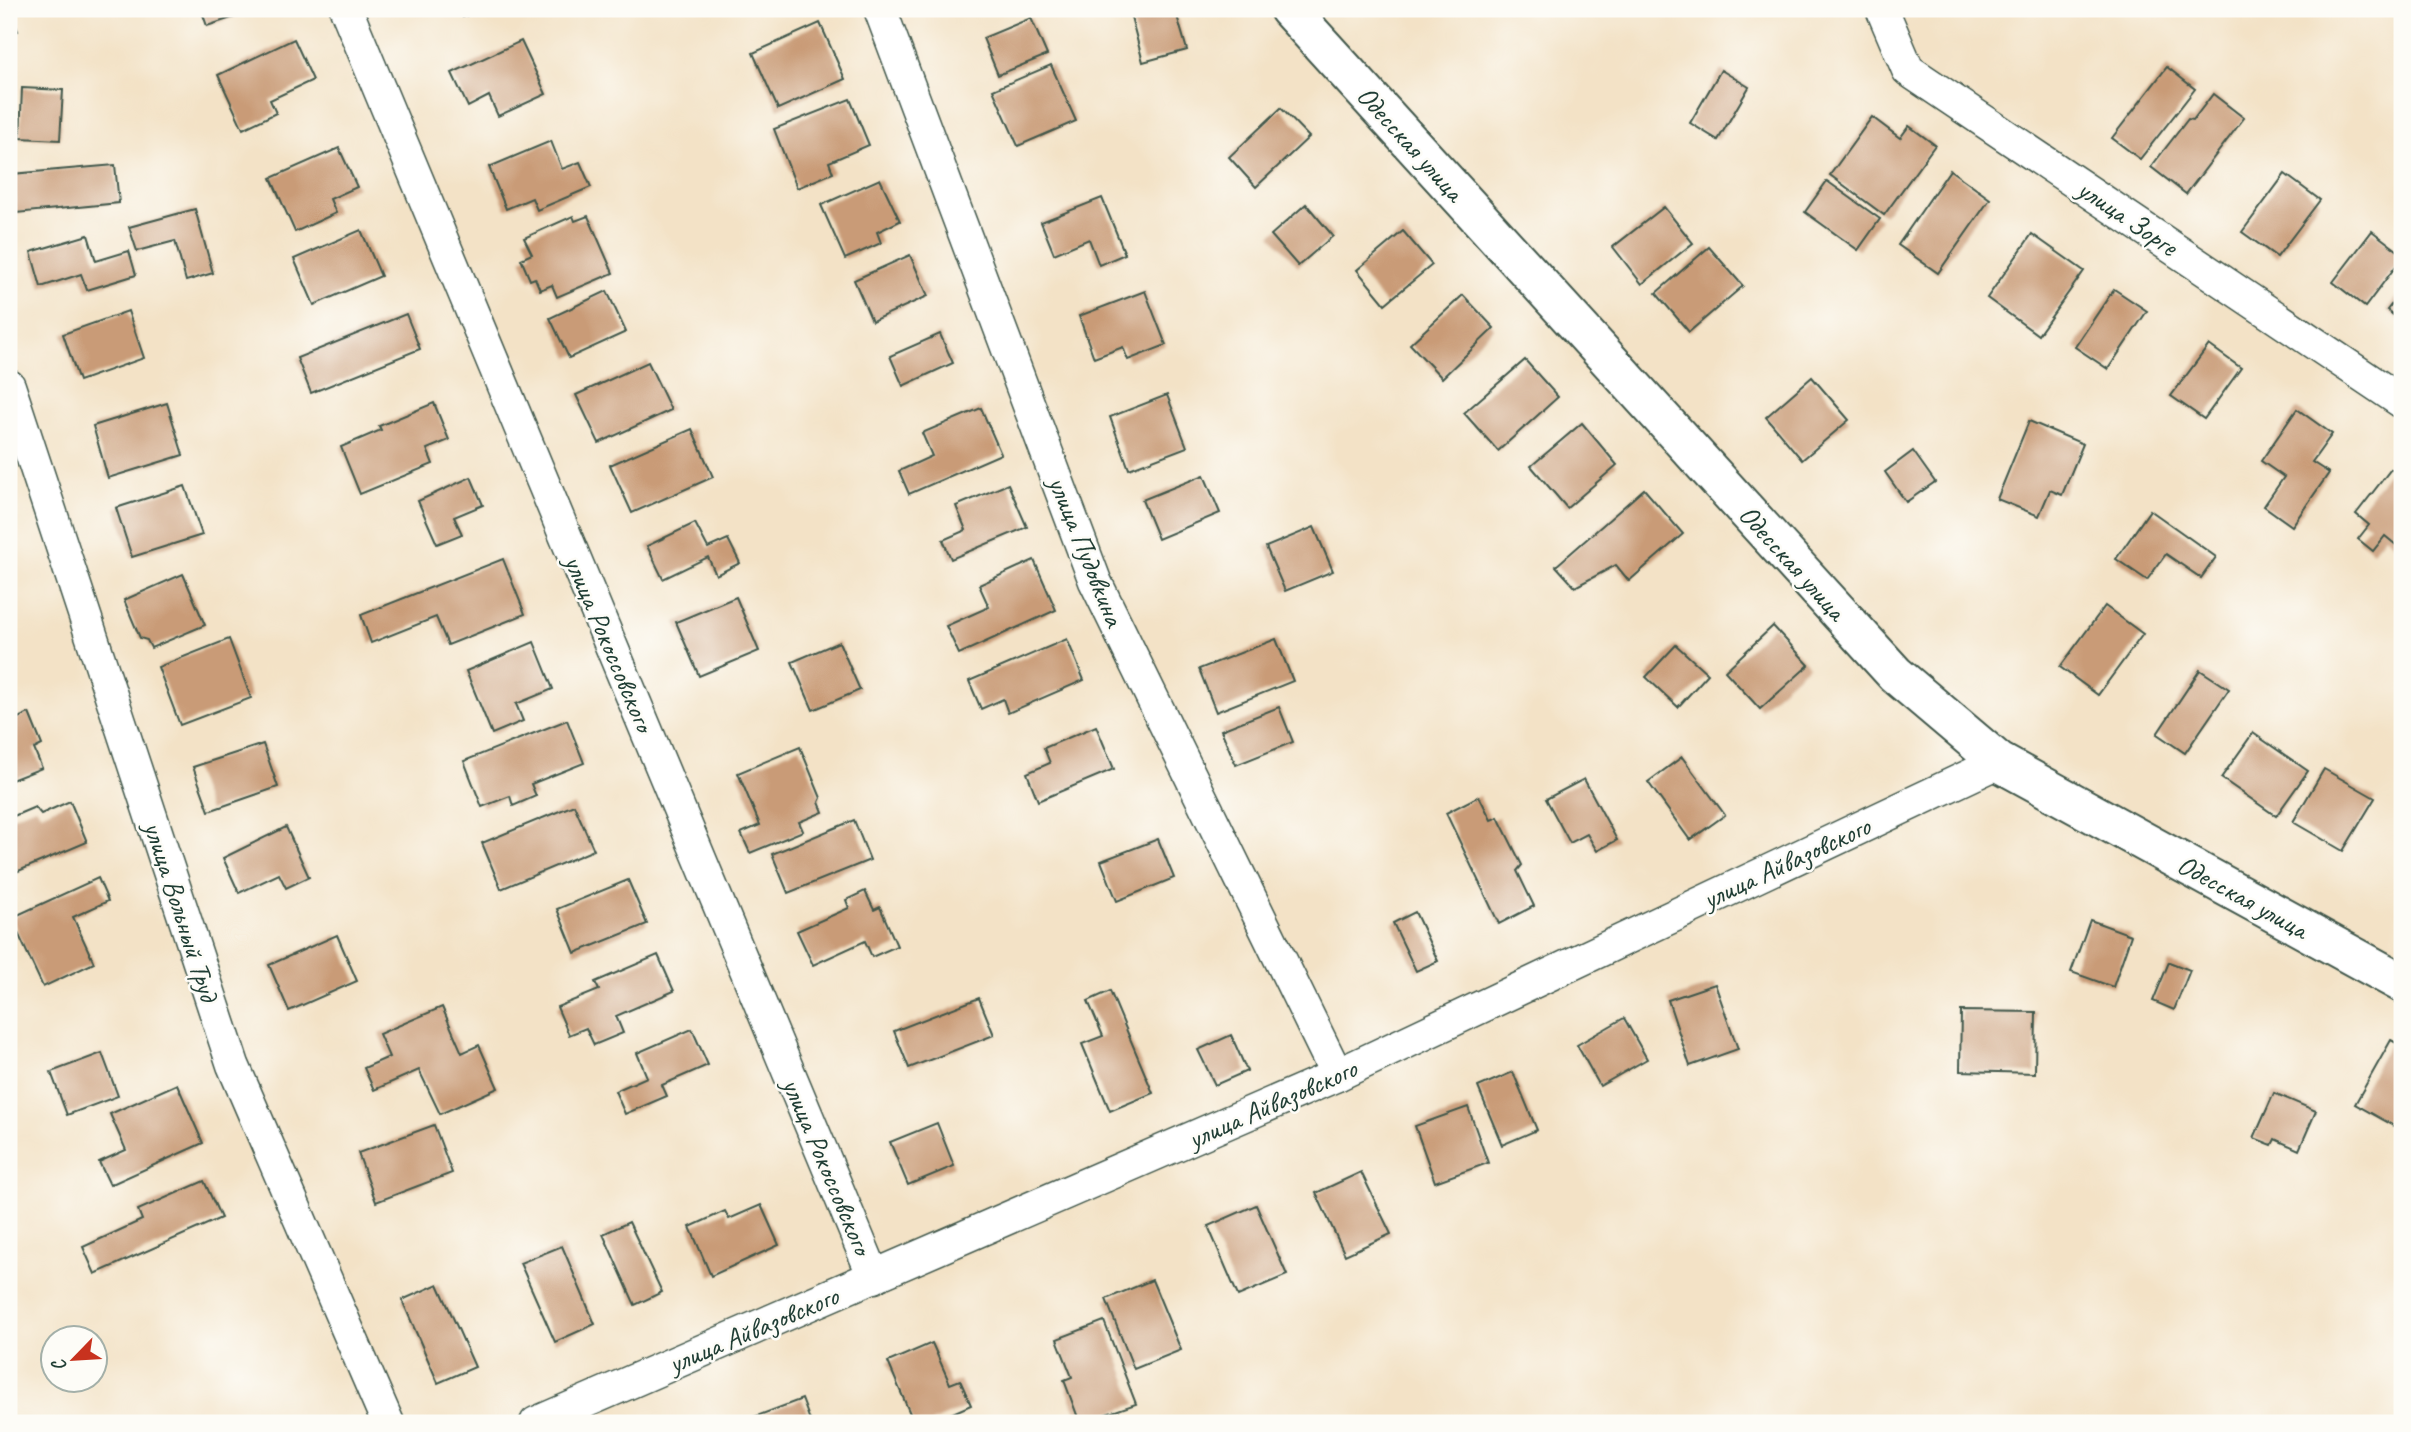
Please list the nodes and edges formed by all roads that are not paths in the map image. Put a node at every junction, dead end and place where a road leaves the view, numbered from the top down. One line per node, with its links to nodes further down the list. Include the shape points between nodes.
1 (346, 9): 10 (street, улица Рокоссовского)
2 (880, 9): 9 (street, улица Пудовкина, via 1095,581)
3 (1289, 9): 7 (main road, Одесская улица, via 1895,674)
4 (1882, 9): 6 (street, улица Зорге, via 1908,70)
5 (9, 386): 11 (street, улица Вольный Труд, via 233,1065)
6 (2402, 402)
7 (1999, 762): 8 (main road, Одесская улица); 9 (street, улица Айвазовского)
8 (2402, 983)
9 (1336, 1075): 10 (street, улица Айвазовского)
10 (874, 1277): 12 (street, улица Айвазовского)
11 (388, 1423)
12 (536, 1423)

